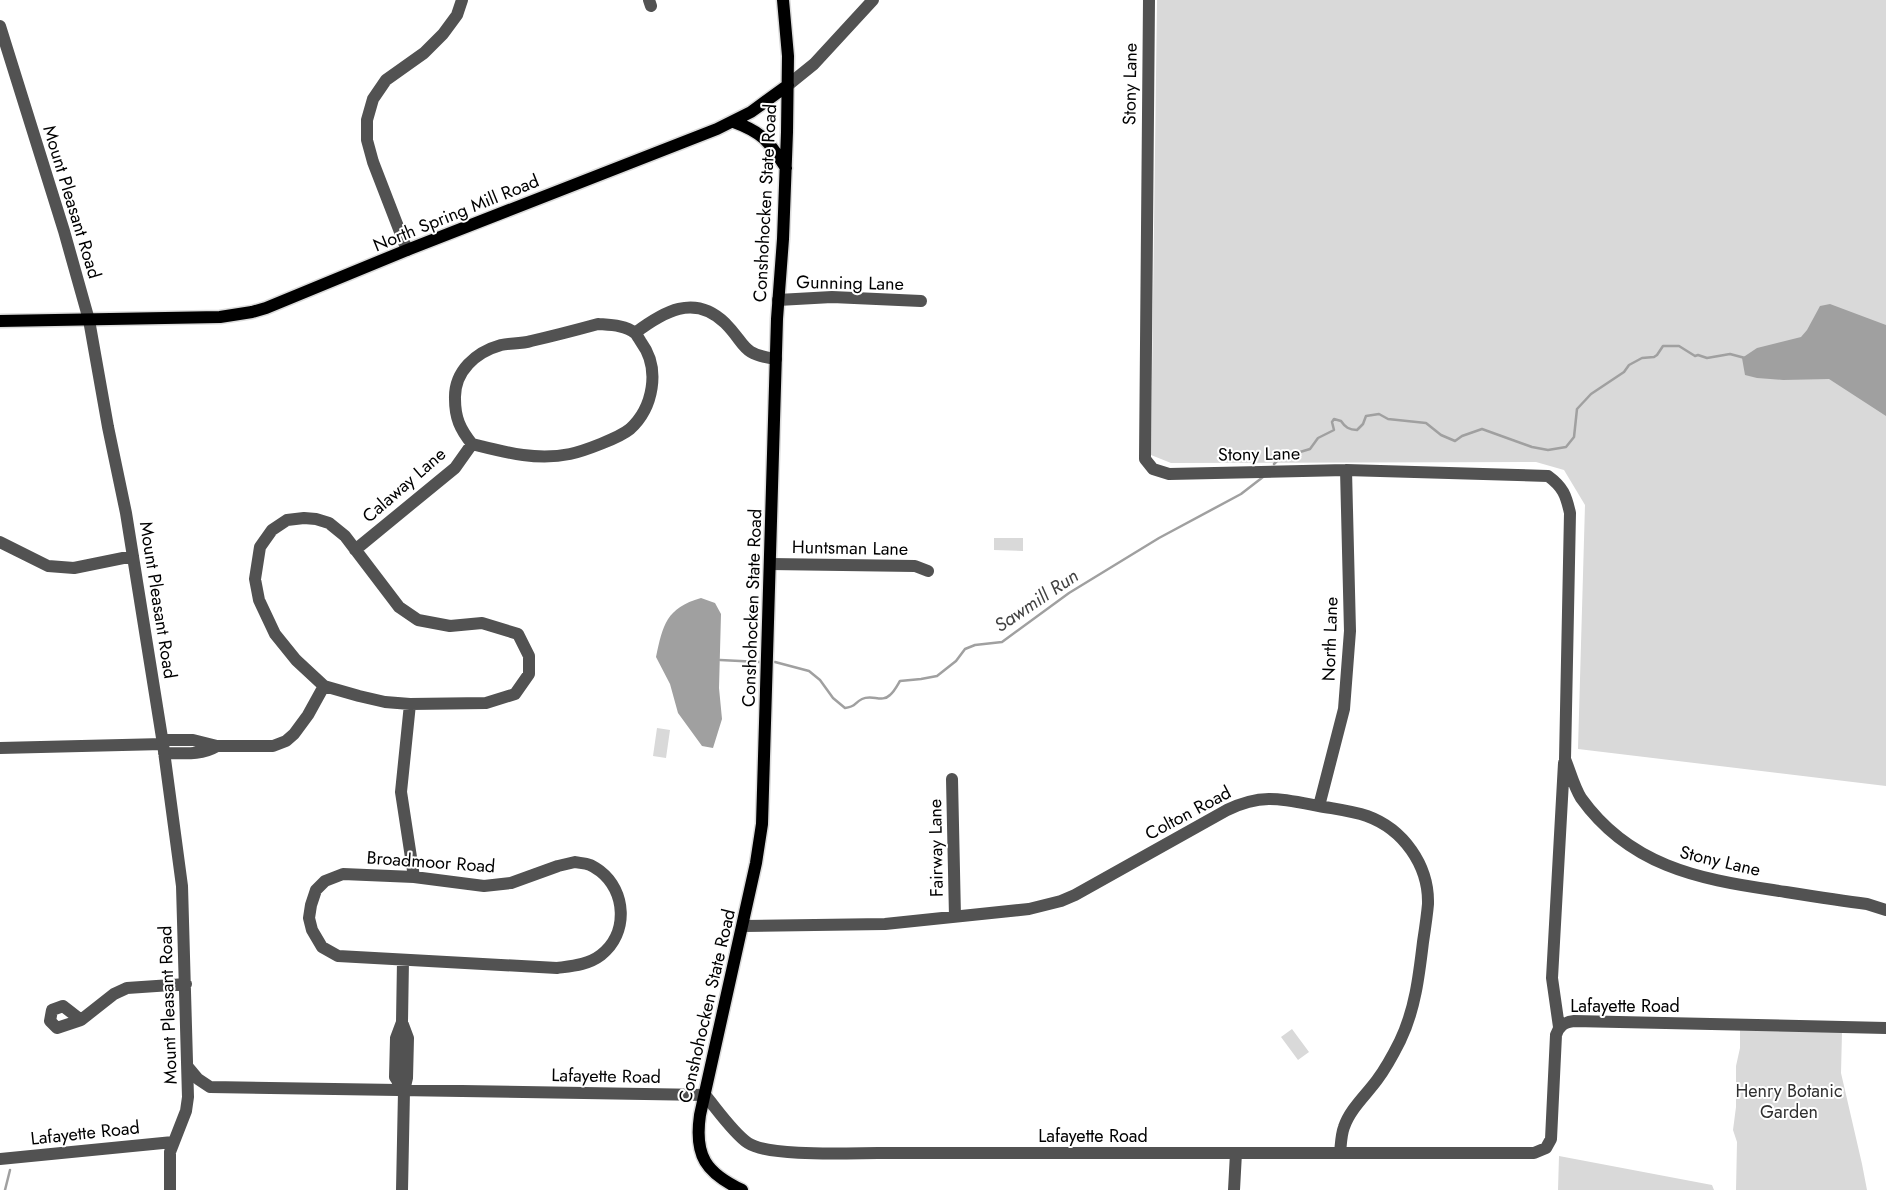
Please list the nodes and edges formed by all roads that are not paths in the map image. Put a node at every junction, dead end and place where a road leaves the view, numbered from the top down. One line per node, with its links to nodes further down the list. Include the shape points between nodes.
1 (462, 0): 9 (street, via 443,34 424,53 386,80 373,99 367,120 366,140)
2 (783, 0): 6 (main road, Conshohocken State Road)
3 (873, 0): 6 (street, North Spring Mill Road, via 814,64)
4 (1149, 0): 17 (street, Stony Lane, via 1145,459 1153,469 1169,474)
5 (0, 26): 12 (street, Mount Pleasant Road)
6 (788, 85): 7 (main road, North Spring Mill Road, via 759,108); 8 (main road, Conshohocken State Road)
7 (734, 122): 8 (main road, via 763,136); 9 (main road, North Spring Mill Road)
8 (786, 168): 10 (main road, Conshohocken State Road)
9 (407, 250): 12 (main road, North Spring Mill Road, via 252,312 220,317)
10 (778, 300): 11 (street, Gunning Lane, via 832,297); 15 (main road, Conshohocken State Road)
11 (921, 301)
12 (89, 320): 13 (main road, North Spring Mill Road); 20 (street, Mount Pleasant Road)
13 (0, 321)
14 (635, 333): 15 (street, via 664,313 693,308 719,318 752,353); 16 (street, via 618,325 598,324 528,342 501,345 476,356 460,374 454,388 461,430); 16 (street, via 645,347 653,380 646,409 629,430 571,454 538,457)
15 (776, 359): 21 (main road, Conshohocken State Road)
16 (472, 444): 19 (street, Calaway Lane, via 455,468)
17 (1346, 470): 27 (street, Stony Lane, via 1548,476 1558,484 1570,513); 29 (street, North Lane, via 1350,631 1344,709)
18 (0, 542): 20 (street, via 48,566 74,568)
19 (355, 550): 23 (street, via 345,536 329,524 304,518 287,520 272,530 260,547 257,558 255,579 275,634 296,660); 24 (street, via 399,607 418,620 450,626 482,623 518,634 529,656 529,674 515,694 486,703)
20 (133, 556): 25 (street, Mount Pleasant Road)
21 (770, 564): 22 (street, Huntsman Lane, via 915,566); 33 (main road, Conshohocken State Road, via 762,824)
22 (928, 571)
23 (324, 686): 24 (street, via 359,696); 25 (street, via 303,722 286,741 273,746 217,746 198,754)
24 (410, 704): 30 (street, via 401,792)
25 (163, 746): 26 (street); 35 (street, Mount Pleasant Road, via 182,886)
26 (0, 748)
27 (1565, 759): 31 (street, Stony Lane, via 1580,796 1605,826 1626,844 1667,866 1722,883 1867,904); 37 (street, Stony Lane, via 1552,978)
28 (952, 779): 32 (street, Fairway Lane)
29 (1319, 806): 32 (street, Colton Road, via 1270,798 1249,801 1061,901); 46 (street, Colton Road, via 1366,816 1398,834 1417,859 1424,877 1428,904 1418,982 1409,1020 1378,1080 1346,1122)
30 (414, 877): 34 (street, Broadmoor Road, via 342,874 325,881 316,890 310,905 312,930 322,947 338,956); 34 (street, Broadmoor Road, via 484,886 511,883 575,862 591,865 616,889 621,919 616,936 602,954 578,965 557,968)
31 (1886, 910)
32 (955, 918): 33 (street, Colton Road, via 885,924)
33 (743, 926): 42 (main road, Conshohocken State Road)
34 (403, 960): 41 (street, via 402,1022 396,1038 395,1078)
35 (186, 984): 36 (street, via 127,988 114,994); 39 (street, Mount Pleasant Road)
36 (82, 1020)
37 (1560, 1027): 38 (street, Lafayette Road, via 1574,1021); 46 (street, Lafayette Road, via 1556,1036 1552,1135 1546,1148 1534,1153)
38 (1886, 1028)
39 (188, 1067): 40 (street); 43 (street, Mount Pleasant Road)
40 (210, 1087): 41 (street, Lafayette Road); 43 (street)
41 (404, 1091): 42 (street, Lafayette Road); 49 (street)
42 (705, 1095): 45 (street, Lafayette Road, via 745,1142 774,1152); 50 (main road, Conshohocken State Road, via 698,1133 702,1156 717,1176)
43 (188, 1104): 44 (street, Mount Pleasant Road)
44 (173, 1142): 47 (street, Lafayette Road); 48 (street, Mount Pleasant Road, via 169,1162)
45 (1236, 1153): 46 (street, Lafayette Road); 51 (street)
46 (1340, 1153)
47 (0, 1159)
48 (170, 1190)
49 (402, 1190)
50 (742, 1190)
51 (1234, 1190)

